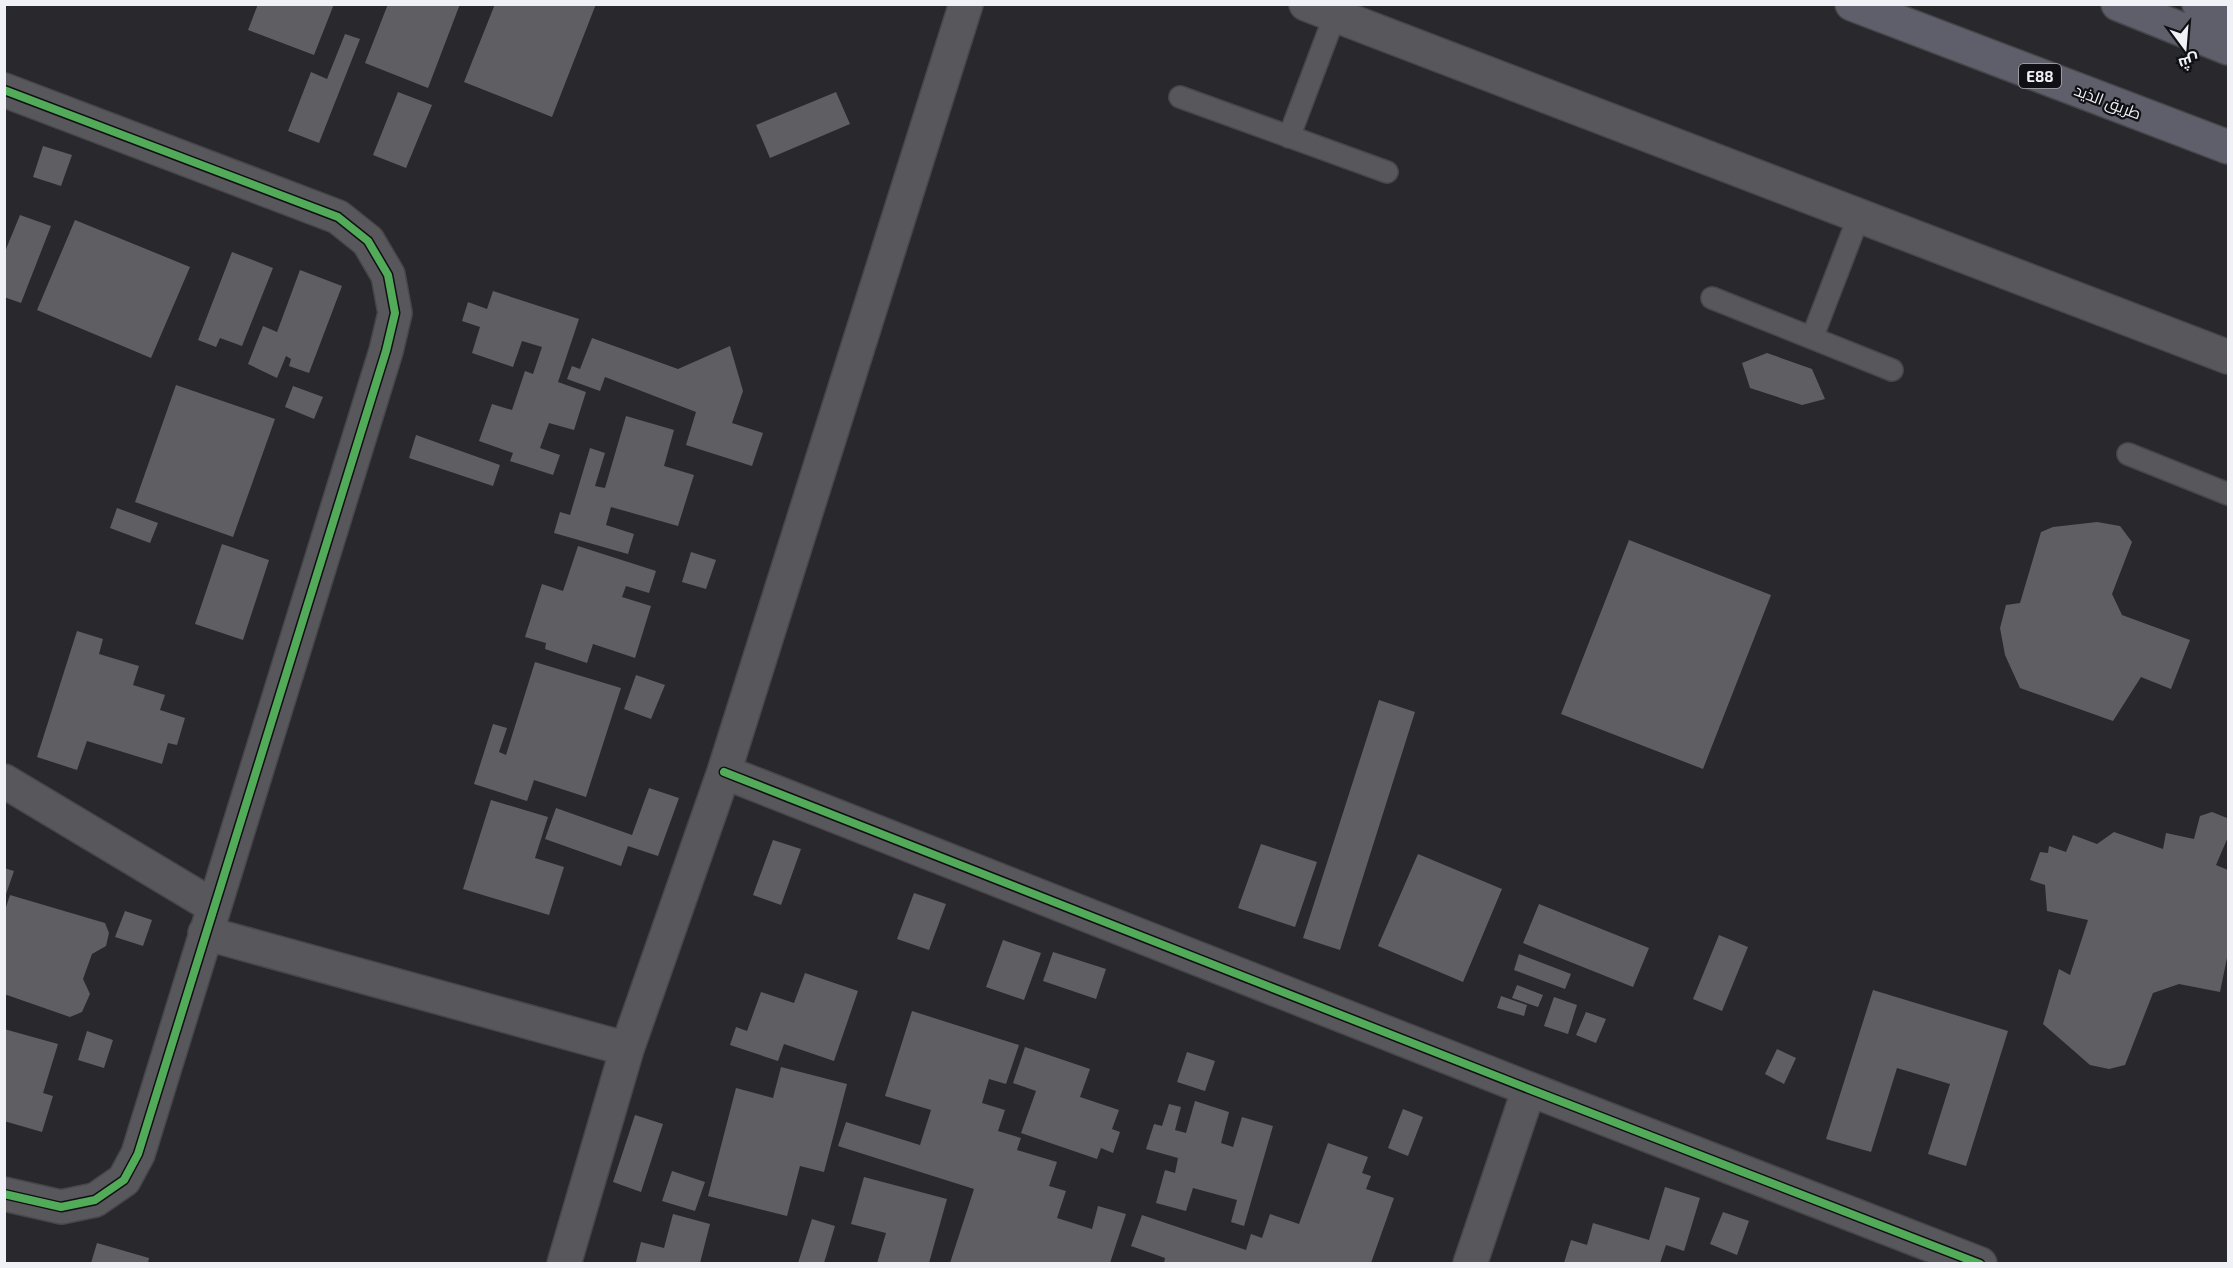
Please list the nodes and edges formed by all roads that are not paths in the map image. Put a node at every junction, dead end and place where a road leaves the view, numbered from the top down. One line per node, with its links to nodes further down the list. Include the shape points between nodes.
1 (966, 4): 20 (street)
2 (1852, 4): 11 (highway, طريق الذيد / E88)
3 (2118, 4): 7 (highway)
4 (2199, 4): 6 (highway)
5 (1320, 10): 10 (lane); 13 (street)
6 (2229, 18)
7 (2229, 48)
8 (4, 90): 22 (street, via 338,217 368,242 388,275 394,313 386,351)
9 (1180, 97): 10 (lane)
10 (1289, 137): 12 (lane)
11 (2229, 147)
12 (1387, 172)
13 (1859, 216): 15 (lane); 16 (street)
14 (1712, 298): 15 (lane)
15 (1812, 338): 17 (lane)
16 (2229, 357)
17 (1892, 370)
18 (2128, 454): 19 (lane)
19 (2229, 494)
20 (724, 772): 23 (street); 24 (street)
21 (4, 781): 22 (street)
22 (209, 919): 23 (street); 25 (street, via 138,1154 124,1180 95,1200 61,1207)
23 (627, 1049): 27 (street)
24 (1529, 1089): 26 (street); 28 (street)
25 (4, 1194)
26 (1925, 1253): 29 (street)
27 (564, 1263)
28 (1470, 1263)
29 (1980, 1263)

